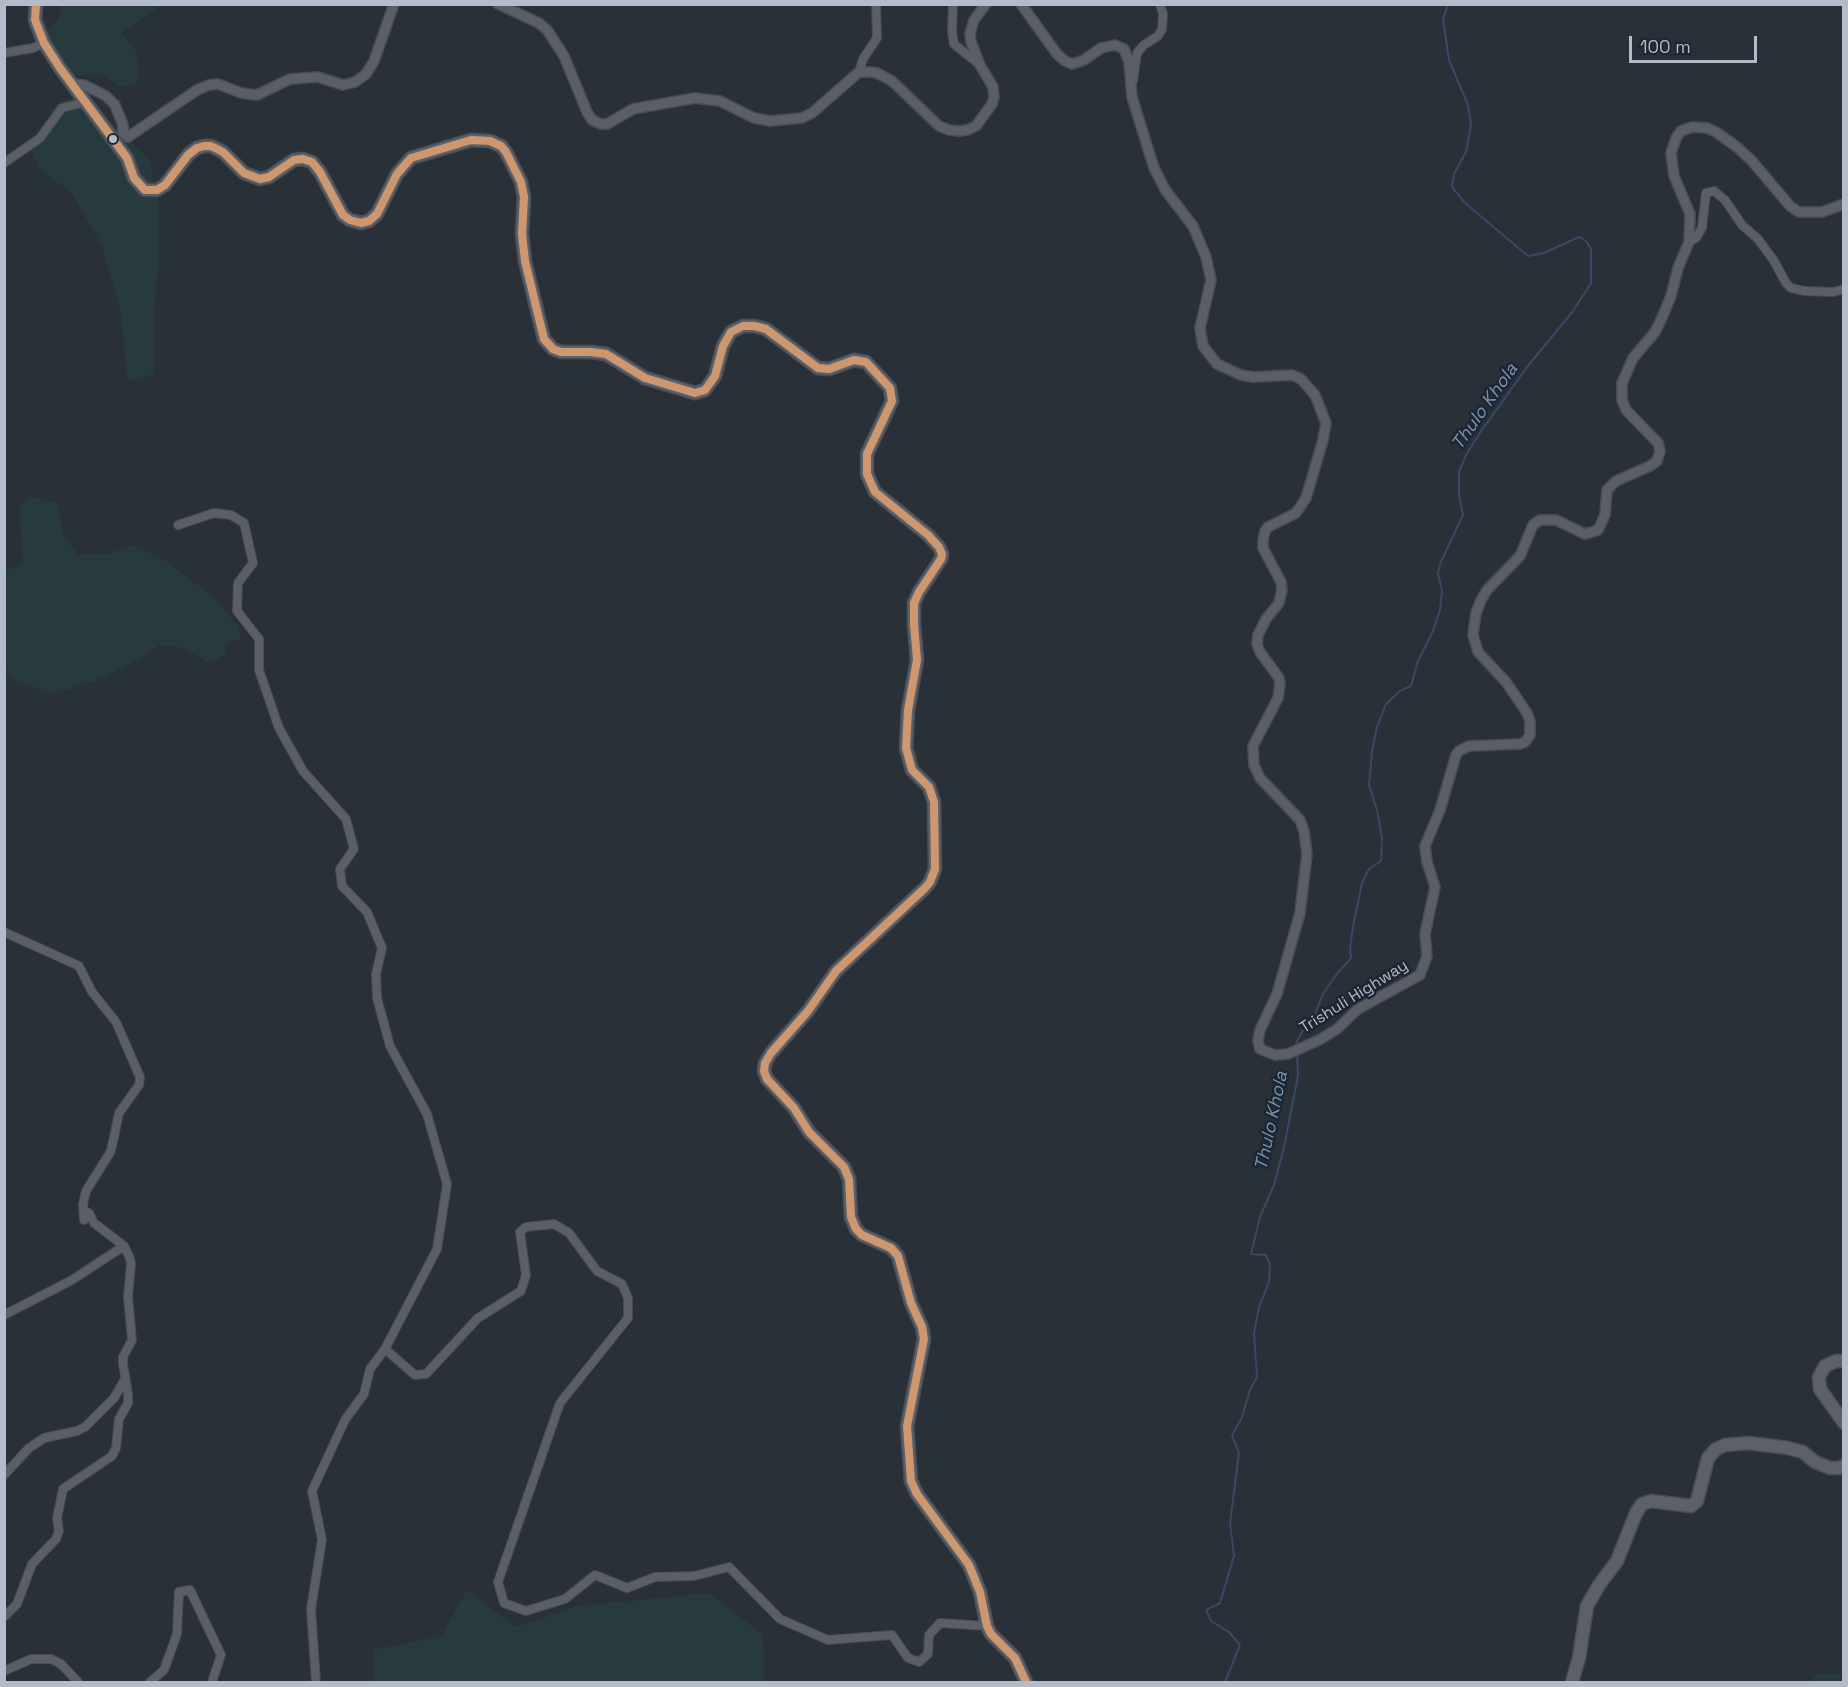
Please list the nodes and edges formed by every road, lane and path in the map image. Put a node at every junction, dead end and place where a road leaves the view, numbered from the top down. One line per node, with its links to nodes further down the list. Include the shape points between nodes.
1 (36, 4): 9 (main road, via 35,20)
2 (394, 4): 13 (street, via 366,74 343,85 318,77 290,79 257,95 209,85 128,137 123,133 115,105 106,96 84,85)
3 (498, 4): 12 (street, via 548,31 564,56 587,112 601,124 633,109 695,98 720,100 770,122 802,118)
4 (876, 4): 12 (street, via 876,38)
5 (953, 4): 11 (street, via 954,44)
6 (986, 4): 11 (street, via 970,33)
7 (1021, 4): 14 (street, Trishuli Highway, via 1065,61 1072,64 1115,45 1124,49)
8 (1160, 4): 14 (street, via 1162,29 1137,53)
9 (44, 43): 10 (street); 13 (main road)
10 (4, 53)
11 (980, 65): 12 (street, via 993,87 994,97 976,126 967,130 939,126 892,81 877,73)
12 (859, 72)
13 (72, 84): 15 (main road)
14 (1132, 97): 18 (street, Trishuli Highway, via 1159,180 1193,226 1206,256 1211,280 1200,328 1203,346 1217,364 1241,375 1292,375 1301,379 1315,395 1326,423 1306,498 1296,513 1268,527 1263,548 1282,590 1257,644 1280,685 1278,698 1253,746 1254,765 1260,778 1300,819 1307,854 1300,913 1277,994 1260,1030 1260,1049 1267,1054 1291,1052 1337,1029 1364,1005 1411,981 1424,968 1425,934 1435,887 1425,846 1456,755 1469,746 1520,744 1530,735 1530,721 1523,706 1478,652 1473,635 1476,613 1487,590 1520,555 1533,525 1540,520 1556,520 1585,534 1598,530 1605,515 1607,490 1616,481 1657,461 1658,443 1626,410 1622,383 1633,358 1655,332)
15 (86, 102): 16 (street, via 62,108 40,138); 31 (main road, via 127,158 134,178 144,190 165,185 188,155 204,146 223,152 244,173 260,179 303,159 312,162 320,172 343,215 357,223 369,221 377,214 397,174 411,158 471,140 490,141 506,152 521,182 525,261 544,339 553,350 606,354 643,377 700,393 715,376 728,336 738,327 754,326 766,329 818,368 829,369 855,360 866,362 890,388 892,401 867,453 869,482 881,498 928,535 942,554 914,603 917,660 906,748 912,770 928,787 934,802 935,869 925,888 836,971 771,1053 764,1071 809,1132 844,1167 856,1229 898,1256 924,1339 907,1426 910,1481 974,1573)
16 (4, 163)
17 (1844, 204): 18 (street, Trishuli Highway, via 1822,212 1799,212 1737,147 1707,128 1688,128 1676,138 1671,153 1674,176 1690,214)
18 (1689, 242): 19 (street, via 1702,228 1706,193 1714,190 1742,225 1758,238 1791,288)
19 (1844, 290)
20 (178, 525): 24 (street, via 214,513 231,515 244,523 253,563 238,583 237,610 259,639 259,670 279,728 303,771 346,819 354,849 340,869 342,886 367,912 382,948 376,974 377,998 390,1047 427,1114 447,1184 437,1249)
21 (4, 932): 22 (street, via 79,966 92,992 116,1022 139,1073 139,1085 119,1113 111,1151 86,1191 83,1204 84,1220 89,1213 94,1223)
22 (124, 1246): 23 (street, via 72,1280); 26 (street, via 131,1263 128,1297 133,1332 123,1357)
23 (4, 1315)
24 (385, 1349): 31 (street, via 415,1375 426,1374 478,1318 521,1291 526,1275 520,1232 526,1227 554,1224 569,1233 597,1271 622,1284 628,1298 628,1318 560,1403 498,1582 504,1603 526,1611 565,1599 594,1575 627,1588 655,1577 694,1576 729,1567 780,1619 828,1640 892,1635 908,1658 919,1662 928,1654 929,1635 940,1623); 36 (street, via 370,1370 364,1394 345,1420 312,1491 322,1540 311,1609)
25 (1844, 1361): 27 (main road, via 1825,1366 1819,1377 1820,1389)
26 (125, 1379): 29 (street, via 114,1398 85,1427 44,1438); 30 (street, via 128,1403 119,1419 112,1456 63,1489 56,1539 32,1563 22,1595)
27 (1844, 1423)
28 (1844, 1466): 38 (main road, via 1830,1468 1788,1448 1749,1443 1725,1445 1708,1458 1698,1501 1691,1506 1651,1501 1642,1504 1617,1561 1587,1606)
29 (4, 1475)
30 (4, 1617)
31 (987, 1626): 37 (main road, via 1015,1658)
32 (4, 1671): 33 (street, via 31,1659 51,1659)
33 (78, 1683)
34 (150, 1683): 35 (street, via 164,1670 177,1634 179,1592 190,1590 221,1654)
35 (212, 1683)
36 (316, 1683)
37 (1026, 1683)
38 (1572, 1683)

